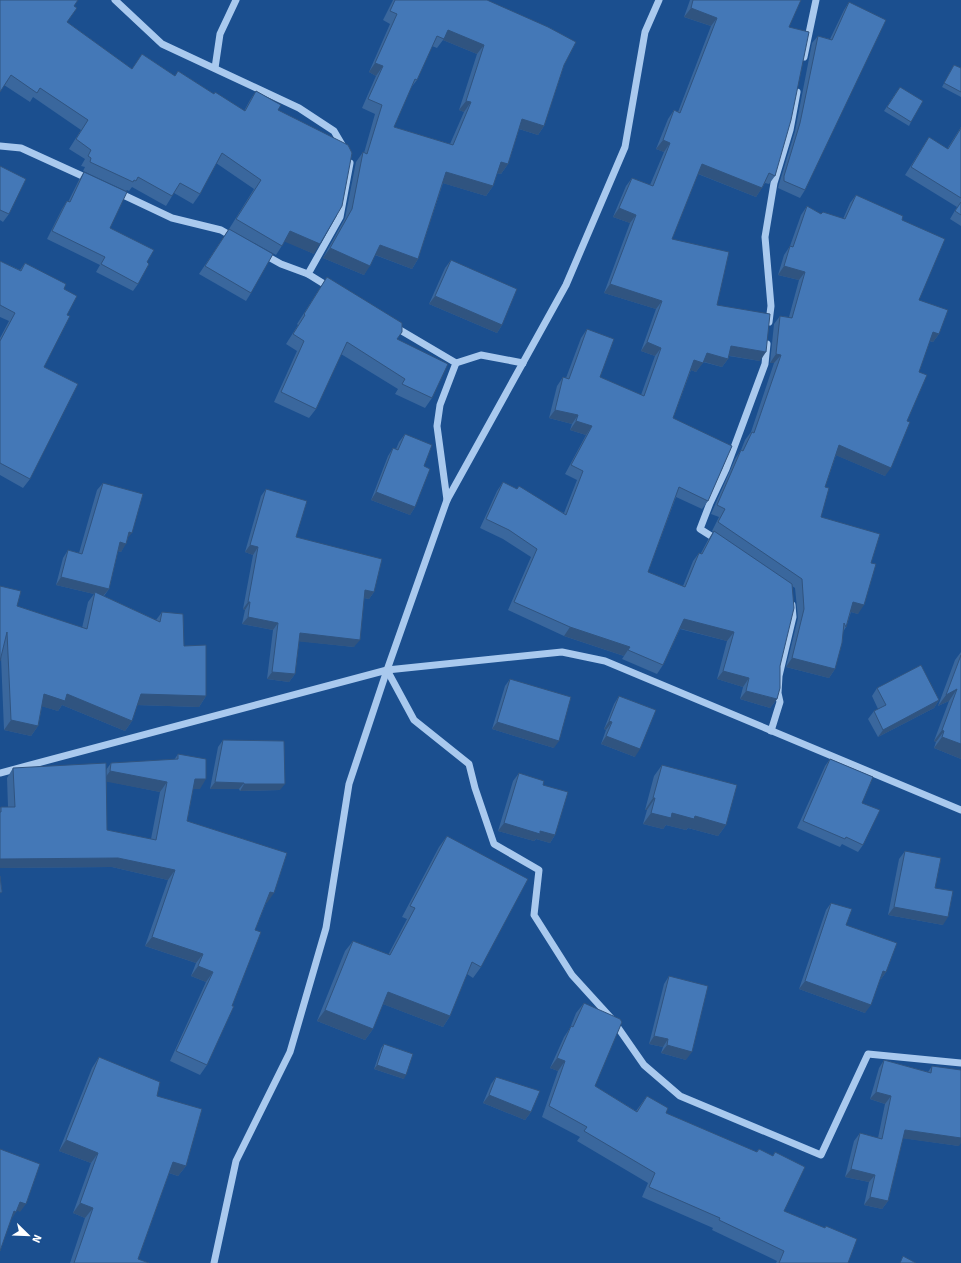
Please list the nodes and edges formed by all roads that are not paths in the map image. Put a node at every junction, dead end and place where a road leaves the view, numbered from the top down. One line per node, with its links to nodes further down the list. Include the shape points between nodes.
1 (115, 0): 6 (street, via 162,44)
2 (236, 0): 6 (street, via 220,34)
3 (659, 0): 17 (street, via 645,32 624,146 566,285)
4 (816, 0): 5 (street)
5 (802, 66)
6 (215, 68): 13 (street, via 299,108 334,130 351,162 340,217)
7 (798, 88): 19 (street, via 790,130 774,183 765,237 770,306 765,364 726,469 700,529)
8 (0, 146): 9 (street, via 21,148)
9 (92, 181)
10 (107, 188): 11 (street, via 172,218 221,230)
11 (241, 241)
12 (254, 249): 13 (street, via 281,264)
13 (308, 274): 14 (street)
14 (333, 290)
15 (390, 325): 16 (street)
16 (456, 363): 17 (street, via 481,355); 18 (street, via 440,405 437,426)
17 (523, 363): 18 (street)
18 (447, 500): 21 (street)
19 (724, 545)
20 (791, 597): 22 (street, via 793,617 783,655 778,692 780,702)
21 (387, 670): 22 (street, via 562,652 605,661); 23 (street); 25 (street, via 414,720 469,764 494,844 539,870 534,915 572,975 612,1019 644,1065 680,1096 821,1155 868,1054); 26 (street, via 349,784 326,928 290,1052 236,1161)
22 (771, 730): 24 (street)
23 (0, 774)
24 (961, 810)
25 (961, 1063)
26 (214, 1263)

